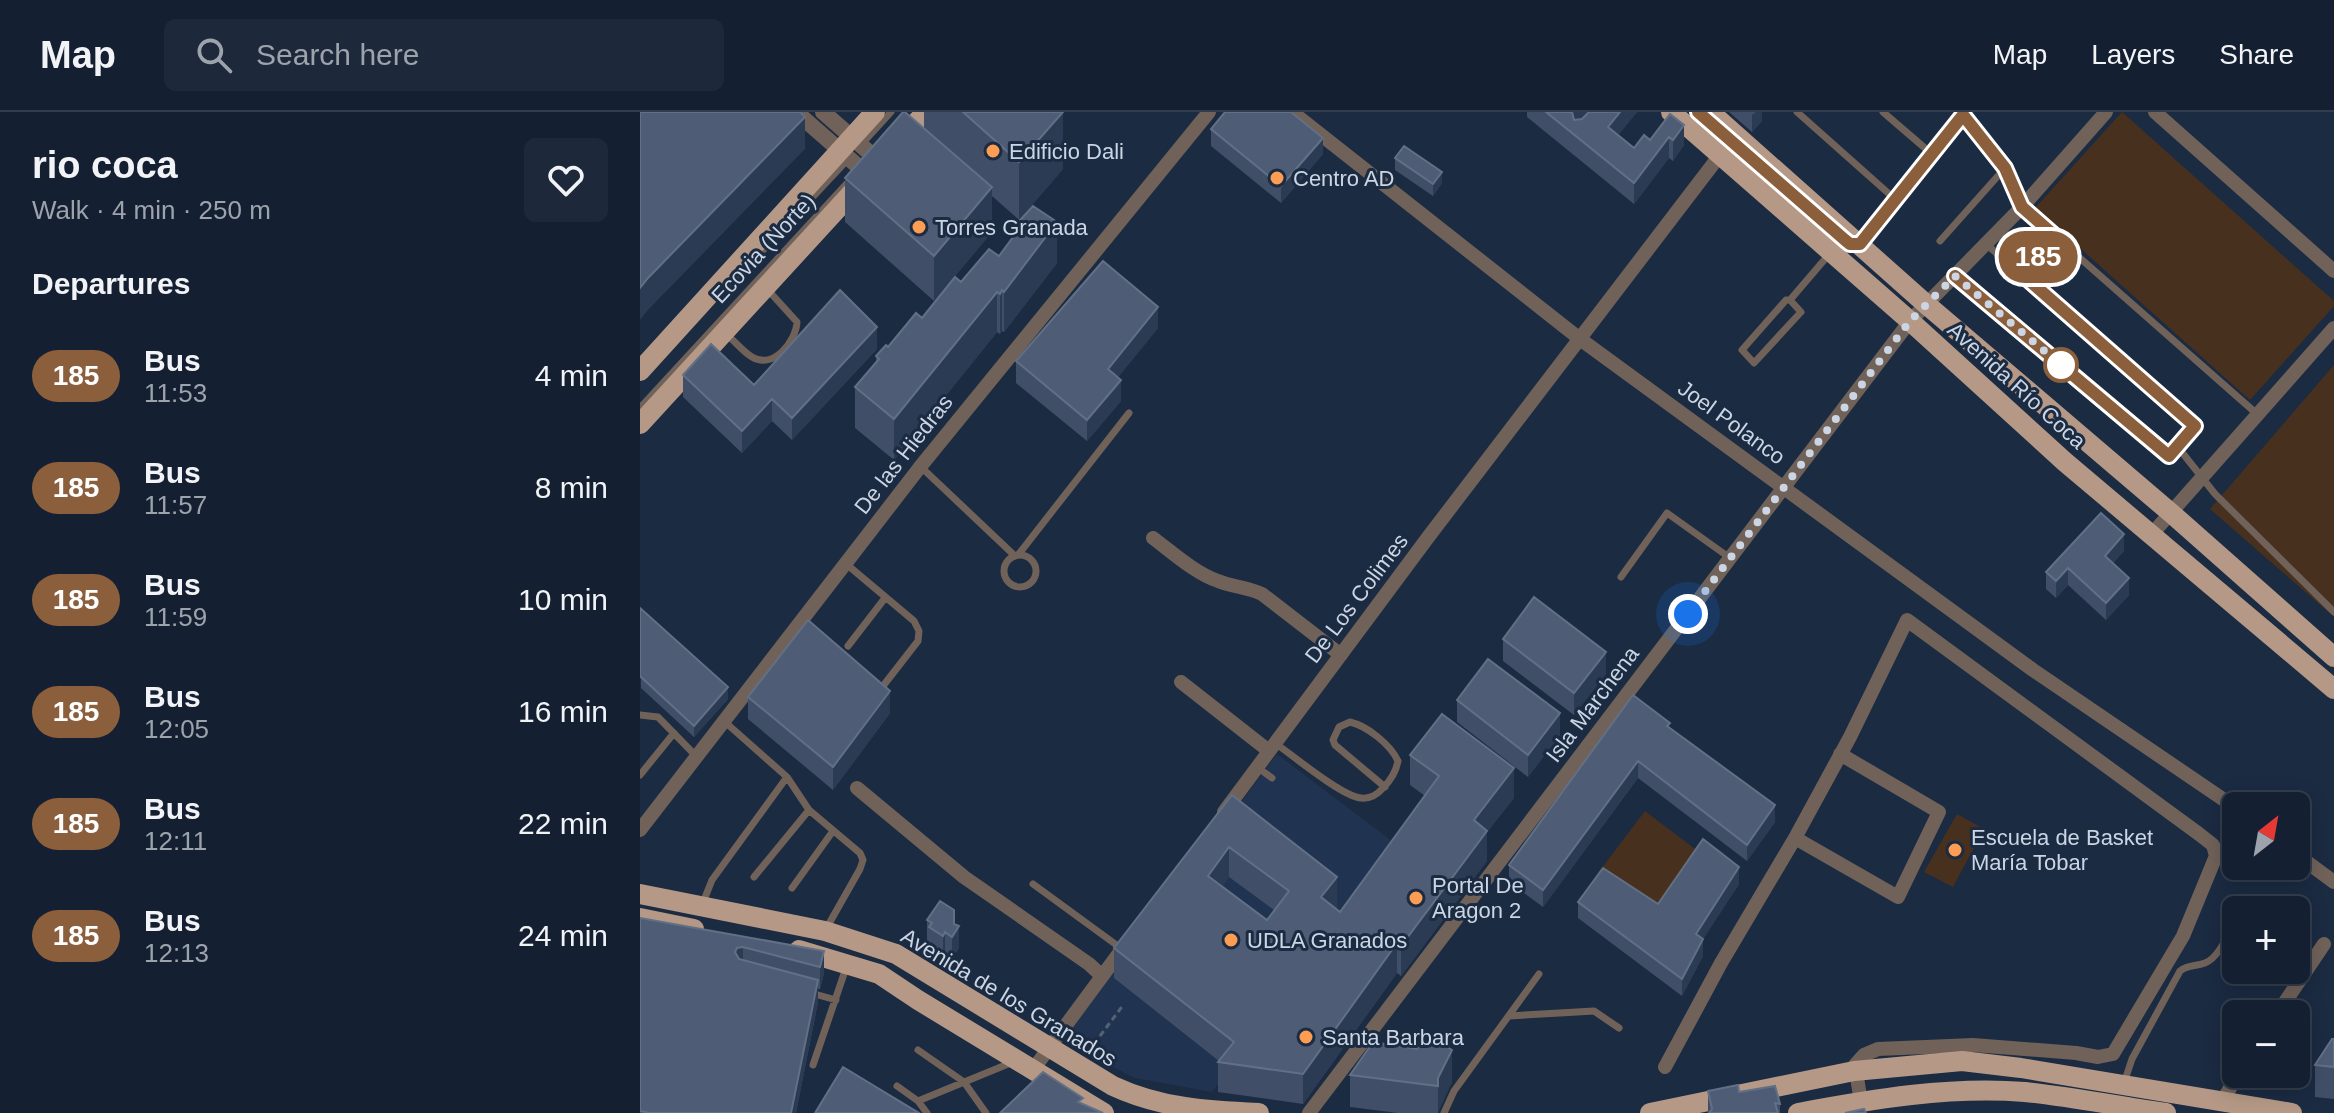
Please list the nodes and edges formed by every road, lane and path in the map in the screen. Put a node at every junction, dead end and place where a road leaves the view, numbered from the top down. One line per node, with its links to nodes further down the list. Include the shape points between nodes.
1 (796, 112): 18 (street)
2 (823, 112): 18 (street)
3 (875, 112): 18 (main road)
4 (891, 112): 18 (lane)
5 (914, 112): 17 (lane)
6 (926, 112): 18 (main road)
7 (1209, 112): 48 (street, De las Hiedras)
8 (1292, 112): 40 (street, Joel Polanco)
9 (1671, 112): 19 (main road, Avenida Río Coca)
10 (1698, 112): 26 (lane, via 1845,240)
11 (1710, 112): 26 (main road, Avenida Río Coca)
12 (1797, 112): 22 (lane)
13 (1883, 112): 20 (lane)
14 (2106, 112): 23 (street, Isla Marchena)
15 (2155, 112): 29 (street)
16 (1962, 113): 20 (lane); 21 (lane)
17 (893, 134)
18 (863, 155): 32 (lane); 33 (main road); 41 (main road); 43 (lane, Ecovia (Norte))
19 (1720, 155): 28 (main road, Avenida Río Coca); 40 (street, De Los Colimes)
20 (1933, 155): 22 (lane)
21 (2005, 168): 23 (lane); 24 (lane)
22 (1896, 200): 26 (lane)
23 (2022, 207): 25 (lane); 27 (street, Isla Marchena)
24 (1940, 241)
25 (2063, 243): 30 (lane, via 2048,245); 45 (lane)
26 (1860, 244): 36 (main road, Avenida Río Coca)
27 (1986, 244): 30 (lane); 31 (street, Isla Marchena)
28 (1831, 252): 34 (lane); 37 (main road, Avenida Río Coca)
29 (2334, 271)
30 (2023, 275): 47 (lane, via 2195,426)
31 (1955, 276): 36 (street, Isla Marchena); 47 (lane, via 2169,456)
32 (734, 282)
33 (767, 289): 39 (main road); 39 (lane, via 797,322 781,353 771,359 752,357)
34 (1790, 300): 34 (lane, via 1742,350 1754,363 1800,313)
35 (713, 305): 42 (lane)
36 (1927, 305): 37 (street, Isla Marchena); 51 (main road, Avenida Río Coca)
37 (1910, 321): 50 (street, Isla Marchena); 52 (main road, Avenida Río Coca)
38 (2334, 328): 45 (street)
39 (725, 333): 46 (main road)
40 (1580, 339): 50 (street, Joel Polanco); 61 (street, De Los Colimes)
41 (640, 371)
42 (640, 383)
43 (640, 408)
44 (1129, 413): 54 (lane)
45 (2257, 414): 49 (street)
46 (640, 424)
47 (2177, 446): 49 (lane)
48 (920, 467): 54 (lane); 56 (street, De las Hiedras)
49 (2201, 478): 51 (street); 59 (lane)
50 (1784, 487): 55 (street, Isla Marchena); 78 (street, Joel Polanco, via 2033,670)
51 (2171, 513): 52 (street); 62 (main road, Avenida Río Coca)
52 (2152, 534): 65 (main road, Avenida Río Coca)
53 (1153, 538): 61 (street, via 1204,575 1262,594)
54 (1017, 556): 54 (lane, via 1004,568 1012,585 1022,587 1031,583 1035,564)
55 (1730, 558): 57 (lane, via 1667,513); 126 (street, Isla Marchena)
56 (845, 563): 58 (lane); 67 (street, De las Hiedras)
57 (1621, 577)
58 (885, 598): 60 (lane); 64 (lane, via 919,631 918,641)
59 (2334, 612)
60 (848, 646)
61 (1341, 655): 69 (street, De Los Colimes)
62 (2334, 657)
63 (1181, 682): 69 (street)
64 (883, 686)
65 (2334, 689)
66 (640, 715): 68 (lane, via 658,717)
67 (723, 720): 71 (street, De las Hiedras); 74 (lane)
68 (674, 733): 71 (lane); 73 (lane)
69 (1272, 747): 72 (street, De Los Colimes); 76 (lane, via 1354,797 1373,797)
70 (1840, 754): 83 (street); 83 (street, via 1939,812 1898,897); 113 (street, via 1907,620 2199,834 2213,845 2216,856 2183,936 2113,1054 1927,1045 1872,1050)
71 (696, 756): 81 (street, De las Hiedras)
72 (1257, 767): 75 (lane); 80 (street, De Los Colimes)
73 (640, 775)
74 (787, 777): 79 (lane); 90 (lane, via 712,880)
75 (1272, 778)
76 (1385, 787): 76 (lane, via 1397,768 1396,756 1357,723 1344,723 1335,733 1335,745)
77 (857, 788): 100 (street, via 964,877)
78 (2222, 798)
79 (809, 810): 82 (lane); 85 (lane)
80 (1212, 828)
81 (640, 830)
82 (833, 831): 88 (lane); 92 (lane, via 863,860)
83 (1795, 838): 112 (street)
84 (2310, 864): 86 (street)
85 (754, 877)
86 (2334, 882)
87 (1033, 884): 94 (lane)
88 (792, 888)
89 (640, 894): 90 (main road, Avenida de los Granados)
90 (702, 906): 92 (main road, Avenida de los Granados)
91 (640, 918): 93 (main road)
92 (825, 931): 107 (main road, Avenida de los Granados, via 896,954)
93 (716, 933)
94 (1127, 943): 100 (street)
95 (2222, 943): 115 (lane, via 2212,959 2180,971)
96 (2324, 944): 103 (street)
97 (777, 946): 98 (main road)
98 (848, 963): 102 (lane); 111 (main road, via 879,974)
99 (1539, 974): 105 (lane)
100 (1102, 976): 107 (street)
101 (795, 989): 102 (lane)
102 (836, 1000): 109 (lane)
103 (2286, 1000)
104 (1124, 1004): 110 (path)
105 (1509, 1016): 106 (lane, via 1594,1011); 127 (lane)
106 (1619, 1028)
107 (1049, 1047): 110 (main road, Avenida de los Granados); 111 (street)
108 (918, 1050): 114 (lane)
109 (813, 1065)
110 (1079, 1065): 125 (main road, Avenida de los Granados, via 1139,1098 1201,1110)
111 (1023, 1066): 114 (lane); 124 (main road)
112 (1665, 1067)
113 (1854, 1071): 115 (main road, via 1962,1061); 120 (street); 128 (main road)
114 (964, 1082): 119 (lane); 123 (lane)
115 (2123, 1085): 121 (main road)
116 (897, 1086): 119 (lane)
117 (2230, 1088): 121 (street)
118 (2079, 1100): 120 (main road, via 2024,1092 1946,1091); 130 (main road); 131 (main road)
119 (918, 1101): 122 (lane)
120 (1861, 1102): 129 (main road)
121 (2222, 1102): 132 (main road)
122 (927, 1113)
123 (986, 1113)
124 (1102, 1113)
125 (1259, 1113)
126 (1309, 1113)
127 (1444, 1113)
128 (1650, 1113)
129 (1798, 1113)
130 (2108, 1113)
131 (2166, 1113)
132 (2292, 1113)

